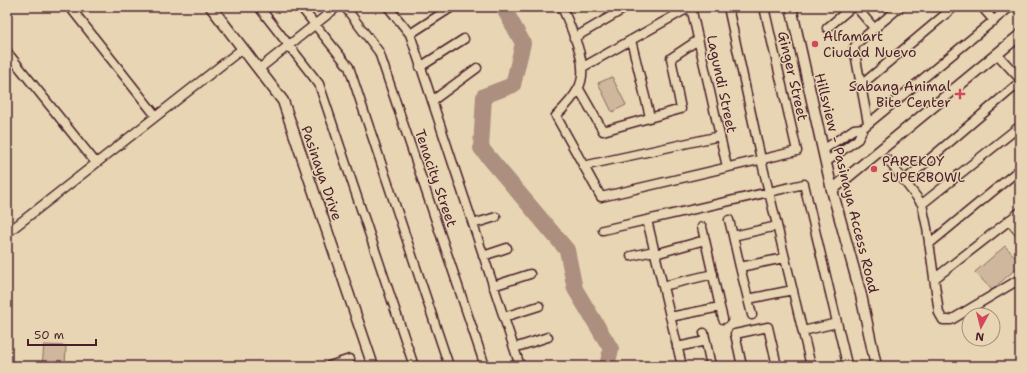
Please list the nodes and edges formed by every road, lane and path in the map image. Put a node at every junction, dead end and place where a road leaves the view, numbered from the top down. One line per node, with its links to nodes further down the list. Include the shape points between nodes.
1 (70, 7): 43 (street)
2 (211, 7): 32 (street, Pasinaya Drive)
3 (259, 7): 31 (street)
4 (301, 7): 22 (street)
5 (337, 7): 22 (street)
6 (345, 7): 105 (street, Tenacity Street, via 380,52)
7 (452, 7): 25 (street)
8 (562, 7): 27 (street)
9 (627, 7): 27 (street)
10 (691, 7): 29 (street); 30 (street, Lagundi Street)
11 (728, 7): 49 (street)
12 (764, 7): 49 (street, Ginger Street, via 797,151)
13 (791, 7): 48 (street, Hillsview - Pasinaya Access Road)
14 (852, 7): 23 (street)
15 (856, 7): 24 (street)
16 (900, 7): 24 (street)
17 (954, 7): 40 (street)
18 (982, 7): 21 (street)
19 (1010, 7): 21 (street)
20 (391, 8): 25 (street)
21 (994, 21): 45 (street)
22 (315, 25): 31 (street); 104 (street, via 349,67)
23 (827, 28)
24 (874, 28): 40 (street, via 856,43 854,48)
25 (410, 34): 35 (street)
26 (1020, 35): 34 (street)
27 (574, 38): 36 (street)
28 (464, 39): 35 (street)
29 (631, 40): 36 (street); 44 (street)
30 (698, 40): 44 (street, via 671,58 681,109); 47 (street, Lagundi Street)
31 (289, 45): 38 (street); 103 (street, via 319,84)
32 (242, 49): 38 (street, Pasinaya Drive); 43 (street)
33 (7, 52): 52 (street)
34 (997, 54): 39 (street); 57 (street)
35 (420, 67): 42 (street)
36 (583, 67): 41 (street)
37 (477, 68): 42 (street)
38 (259, 70): 102 (street, Pasinaya Drive, via 284,101)
39 (1020, 80): 56 (street)
40 (860, 86): 45 (street)
41 (579, 89): 44 (street, via 603,131); 53 (street, via 556,116)
42 (432, 101): 65 (street)
43 (156, 116): 52 (street)
44 (650, 117)
45 (865, 125): 48 (street, via 854,129); 51 (street, via 858,139)
46 (1020, 126): 59 (street)
47 (720, 136): 53 (street); 54 (street, Lagundi Street)
48 (823, 150): 51 (street, Hillsview - Pasinaya Access Road)
49 (761, 159): 54 (street); 58 (street)
50 (888, 160): 56 (street)
51 (826, 162): 57 (street, Hillsview - Pasinaya Access Road)
52 (96, 163): 69 (street)
53 (583, 166): 54 (street, via 601,197)
54 (726, 167)
55 (1020, 169): 73 (street)
56 (905, 180): 59 (street)
57 (832, 190): 112 (street, Hillsview - Pasinaya Access Road)
58 (769, 192): 62 (street); 66 (street); 94 (street, via 804,184)
59 (922, 204): 73 (street)
60 (1020, 212): 64 (street)
61 (496, 217): 65 (street)
62 (647, 220): 68 (street); 75 (street)
63 (729, 220): 71 (street)
64 (1009, 220): 70 (street); 82 (street)
65 (473, 224): 76 (street)
66 (777, 226): 71 (street); 78 (street)
67 (702, 227): 72 (street)
68 (603, 230)
69 (7, 233)
70 (1020, 234)
71 (733, 236): 79 (street)
72 (705, 240): 75 (street); 81 (street)
73 (930, 244): 82 (street)
74 (507, 248): 76 (street)
75 (654, 252): 77 (street); 85 (street)
76 (483, 256): 84 (street)
77 (631, 256)
78 (784, 258): 79 (street); 86 (street)
79 (740, 267): 87 (street)
80 (530, 274): 84 (street)
81 (713, 274): 85 (street); 89 (street)
82 (934, 279): 83 (street, via 939,313 943,320 947,321)
83 (1020, 279)
84 (493, 286): 91 (street)
85 (663, 286): 92 (street)
86 (793, 290): 87 (street); 95 (street)
87 (748, 299): 90 (street)
88 (539, 306): 91 (street)
89 (720, 307): 92 (street); 93 (street)
90 (752, 315)
91 (504, 317): 98 (street)
92 (670, 318): 97 (street)
93 (723, 319)
94 (837, 324): 95 (street); 100 (street)
95 (803, 332): 111 (street)
96 (548, 337): 98 (street)
97 (678, 347): 107 (street); 108 (street, via 705,337)
98 (514, 348): 106 (street)
99 (350, 359): 101 (street)
100 (846, 360)
101 (330, 366)
102 (373, 366)
103 (414, 366)
104 (449, 366)
105 (485, 366)
106 (520, 366)
107 (682, 366)
108 (711, 366)
109 (742, 366): 110 (street, via 735,334 768,326)
110 (777, 366)
111 (811, 366)
112 (876, 366)

